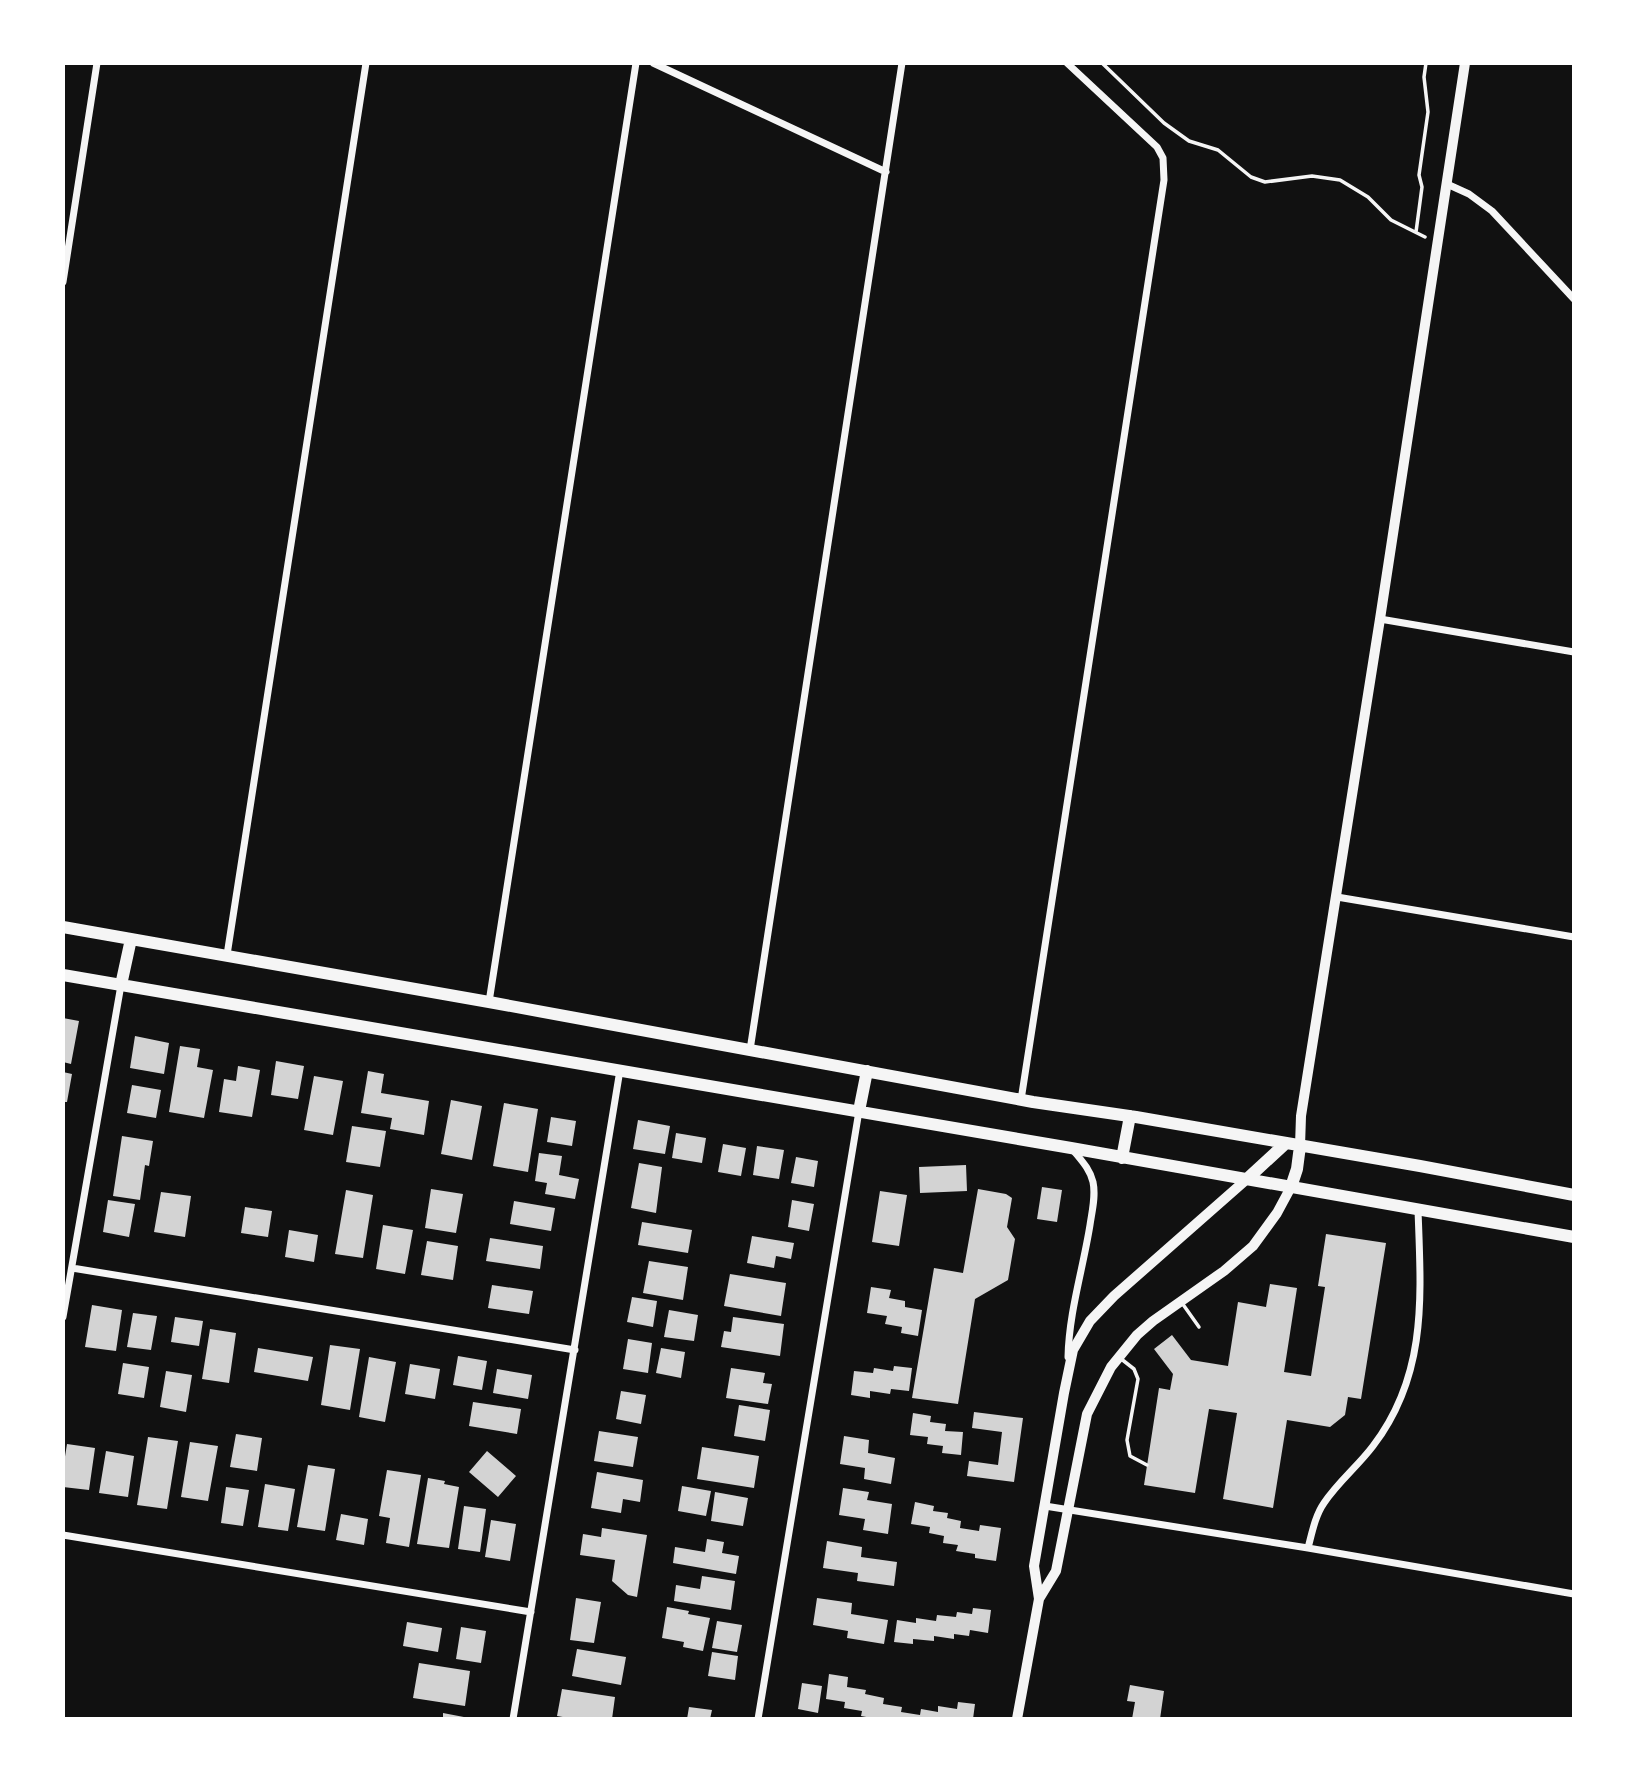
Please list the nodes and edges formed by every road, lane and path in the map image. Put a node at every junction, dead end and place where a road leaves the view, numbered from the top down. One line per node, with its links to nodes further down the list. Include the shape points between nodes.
1 (97, 63): 14 (street)
2 (366, 63): 22 (street)
3 (636, 63): 25 (street)
4 (653, 63): 10 (street)
5 (902, 63): 10 (street)
6 (1067, 63): 29 (street, via 1157,147 1163,158 1164,180)
7 (1102, 63): 12 (path, via 1164,123 1189,141 1219,150 1251,177 1265,181 1312,176 1340,180 1368,197 1391,220)
8 (1426, 63): 12 (path, via 1428,113)
9 (1465, 63): 11 (main road)
10 (886, 172): 26 (street)
11 (1447, 184): 13 (main road); 15 (street, via 1492,211)
12 (1416, 232): 13 (path)
13 (1438, 243): 16 (main road)
14 (63, 282)
15 (1574, 299)
16 (1380, 619): 17 (street); 18 (main road)
17 (1574, 652)
18 (1337, 897): 20 (street); 32 (main road)
19 (63, 927): 21 (main road)
20 (1574, 937)
21 (131, 939): 22 (main road); 24 (main road)
22 (227, 955): 25 (main road)
23 (63, 975): 24 (main road)
24 (121, 985): 27 (main road); 42 (street)
25 (489, 1002): 26 (main road)
26 (750, 1050): 28 (main road)
27 (620, 1070): 30 (main road); 46 (street)
28 (867, 1071): 29 (main road); 30 (main road)
29 (1021, 1100): 31 (main road)
30 (859, 1111): 35 (main road); 58 (street)
31 (1129, 1116): 33 (main road); 36 (main road)
32 (1300, 1123): 33 (main road); 34 (main road)
33 (1286, 1143): 34 (main road); 37 (main road)
34 (1300, 1146): 38 (main road); 39 (main road)
35 (1071, 1148): 36 (main road); 48 (street, via 1091,1176 1094,1198 1070,1324)
36 (1122, 1158): 37 (main road)
37 (1247, 1180): 38 (main road); 48 (main road, via 1097,1313 1075,1347)
38 (1291, 1187): 40 (main road); 43 (main road, via 1253,1245)
39 (1574, 1195)
40 (1418, 1210): 41 (main road); 53 (street, via 1418,1336 1399,1404 1374,1445 1324,1504)
41 (1574, 1237)
42 (72, 1268): 44 (street); 46 (street)
43 (1181, 1300): 45 (lane); 47 (main road)
44 (63, 1317)
45 (1199, 1327)
46 (575, 1350): 56 (street)
47 (1119, 1356): 49 (lane, via 1138,1378 1127,1440 1130,1457); 51 (main road, via 1087,1414)
48 (1067, 1375): 50 (main road)
49 (1147, 1465)
50 (1045, 1506): 51 (street); 55 (main road, via 1034,1566)
51 (1069, 1510): 53 (street); 55 (main road, via 1056,1571)
52 (63, 1535): 56 (street)
53 (1308, 1548): 54 (street)
54 (1574, 1594)
55 (1039, 1599): 59 (main road)
56 (531, 1612): 57 (street)
57 (513, 1719)
58 (758, 1719)
59 (1017, 1719)

